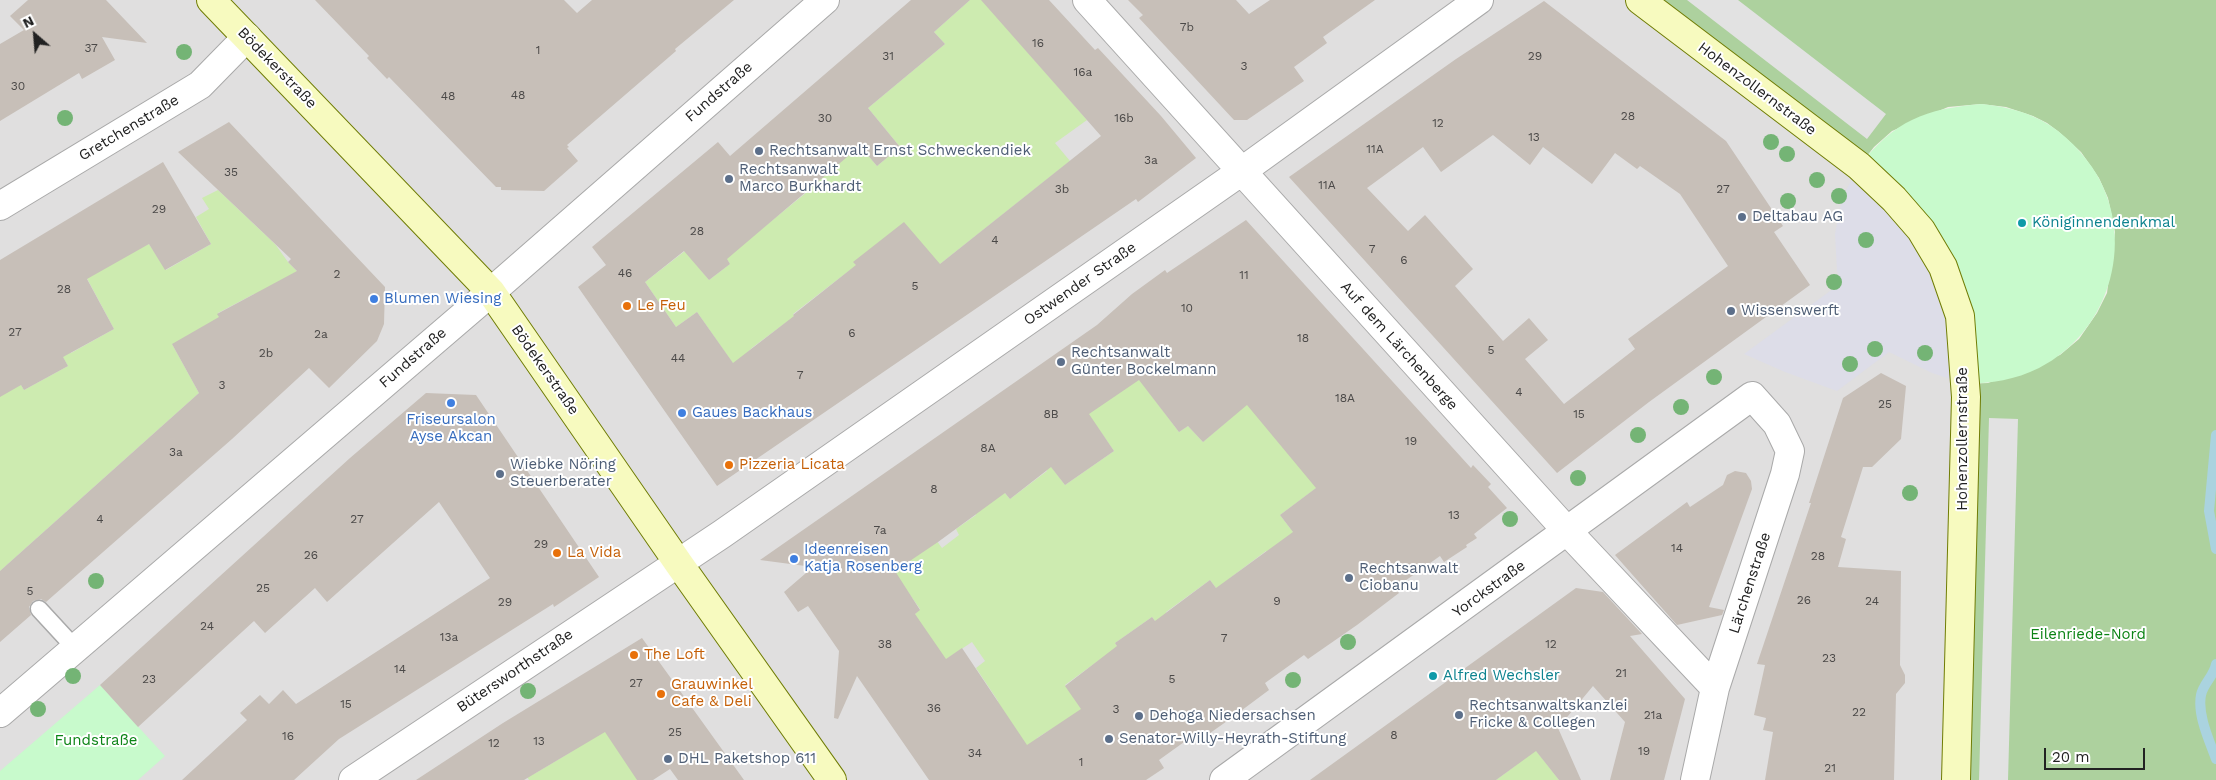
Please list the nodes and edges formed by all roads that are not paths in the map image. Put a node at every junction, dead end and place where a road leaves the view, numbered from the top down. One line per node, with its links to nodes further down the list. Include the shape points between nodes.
1 (211, 0): 6 (street, Bödekerstraße)
2 (825, 0): 9 (street, Fundstraße)
3 (1087, 0): 7 (street, Auf dem Lärchenberge)
4 (1479, 0): 7 (street, Ostwender Straße)
5 (1640, 0): 21 (street, Hohenzollernstraße, via 1859,166 1921,230 1943,267 1960,316 1966,397)
6 (247, 37): 8 (street, Gretchenstraße, via 200,85); 9 (street, Bödekerstraße)
7 (1242, 171): 11 (street, Auf dem Lärchenberge); 12 (street, Ostwender Straße)
8 (0, 206)
9 (492, 292): 12 (street, Bödekerstraße); 14 (street, Fundstraße)
10 (1752, 396): 11 (street, Yorckstraße); 15 (street, Lärchenstraße, via 1777,424 1790,451)
11 (1568, 532): 15 (street, Auf dem Lärchenberge); 19 (street, Yorckstraße)
12 (679, 564): 17 (street, Bütersworthstraße); 18 (street, Bödekerstraße)
13 (38, 609): 14 (lane)
14 (75, 648): 16 (street, Fundstraße)
15 (1715, 688): 20 (street, Lärchenstraße)
16 (0, 713)
17 (353, 780)
18 (832, 780)
19 (1224, 780)
20 (1695, 780)
21 (1956, 780)

